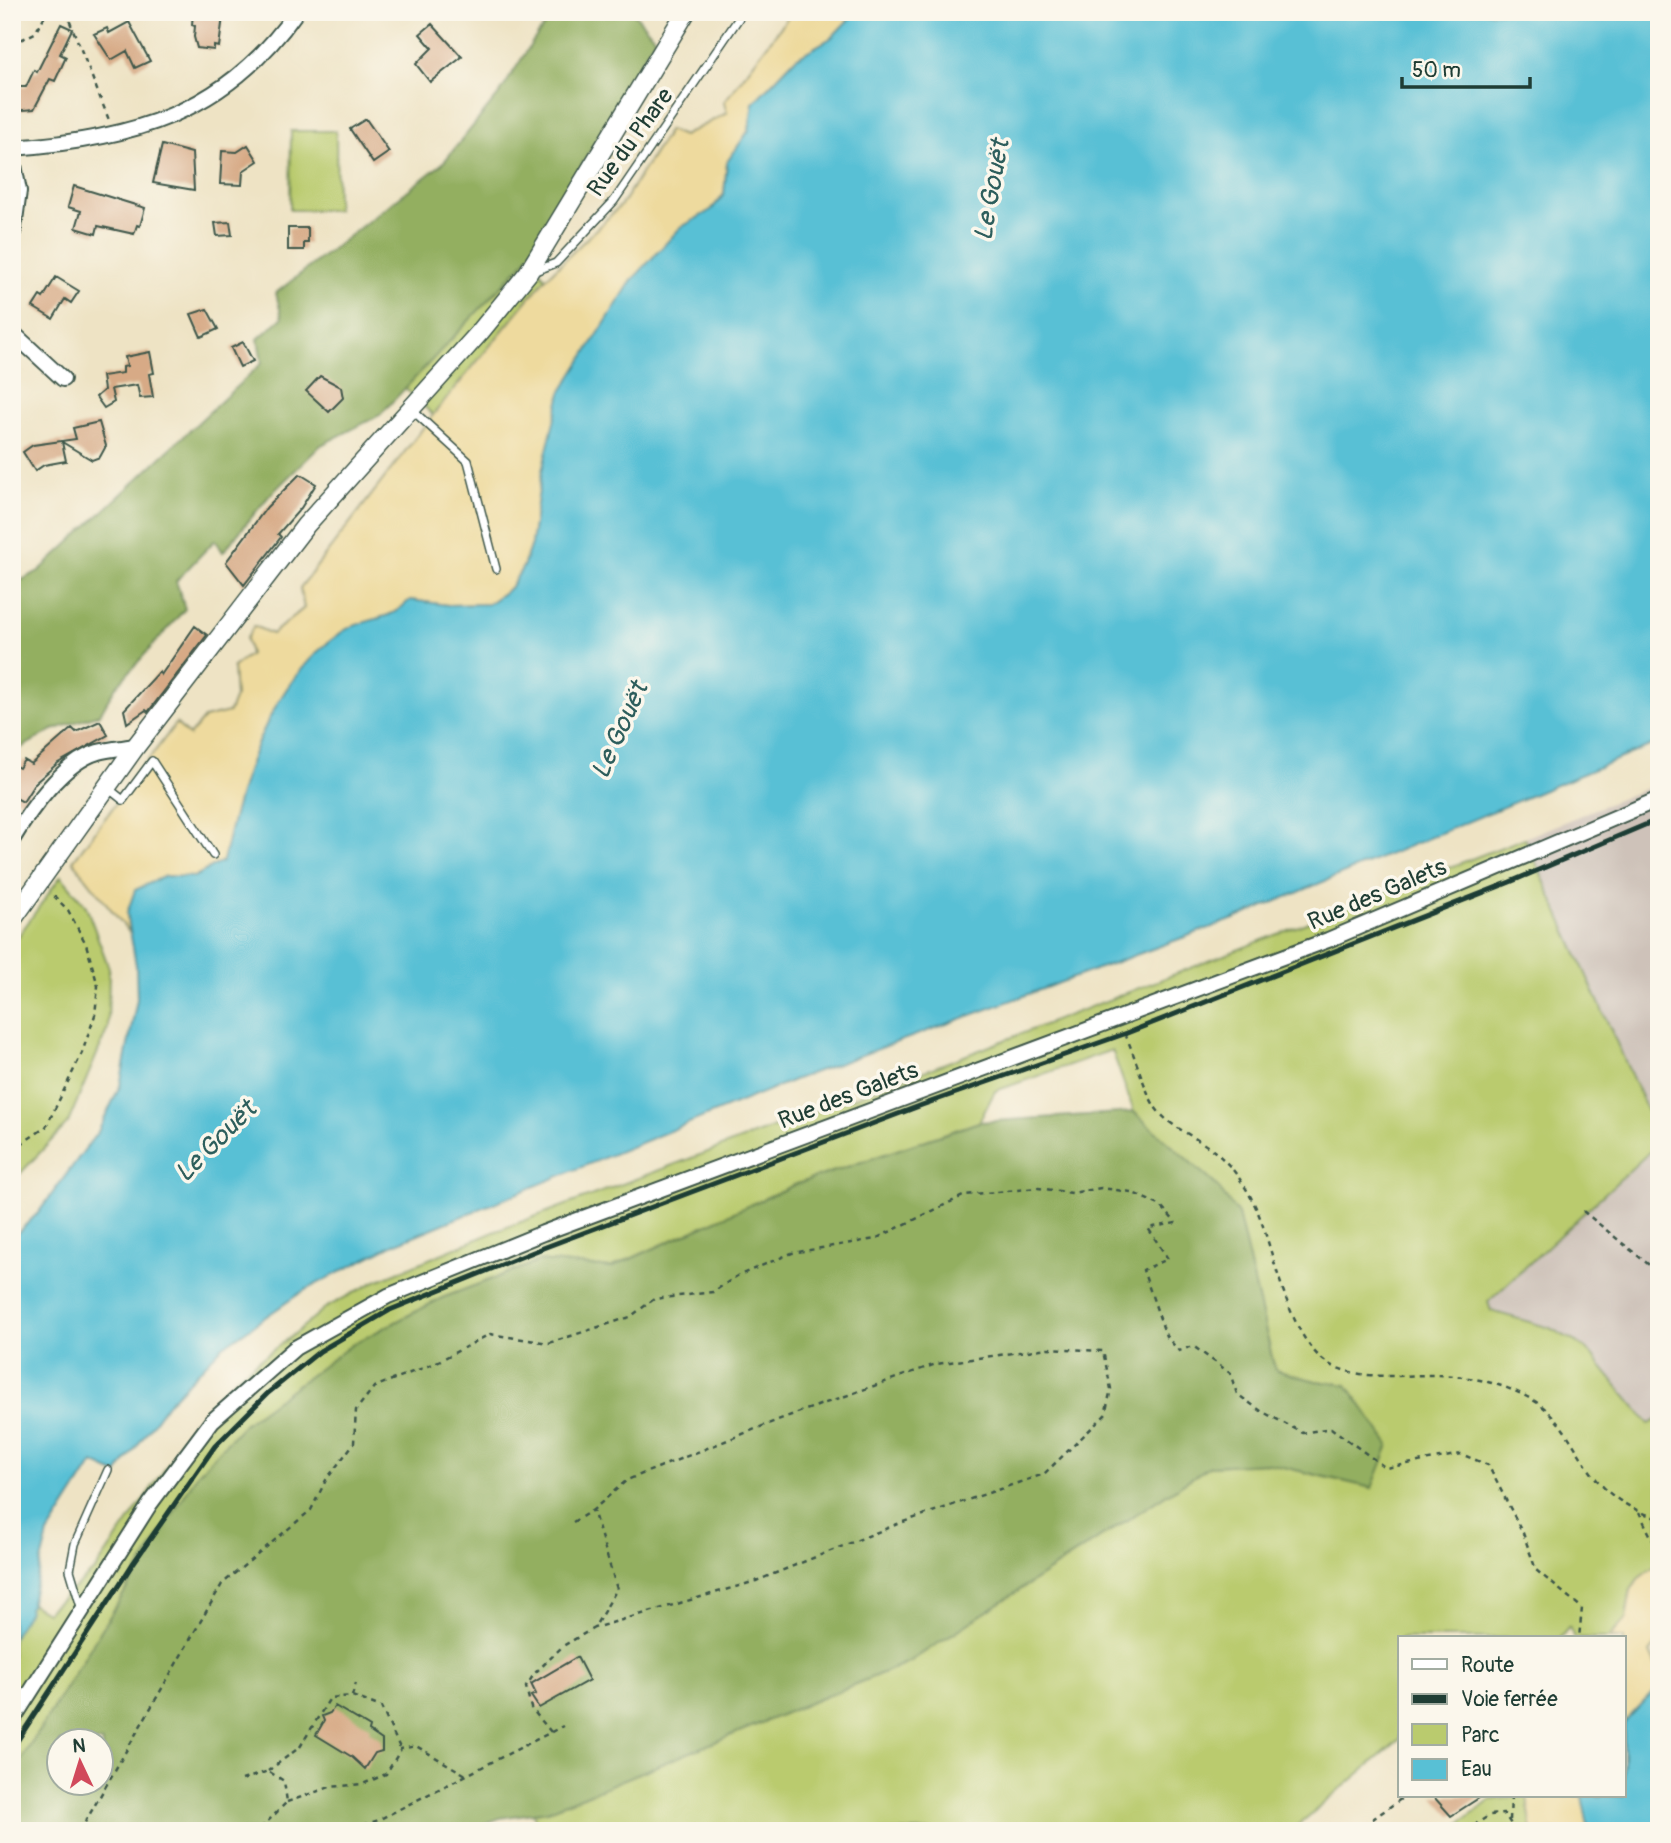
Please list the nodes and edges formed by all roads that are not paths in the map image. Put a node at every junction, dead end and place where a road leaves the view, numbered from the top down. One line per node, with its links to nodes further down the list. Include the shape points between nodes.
1 (296, 12): 4 (street, via 269,49 217,92 162,121 77,144)
2 (686, 12): 7 (street)
3 (743, 12): 7 (lane, Rue du Phare, via 614,201 556,263)
4 (12, 148)
5 (12, 155): 6 (street, via 19,191)
6 (12, 242)
7 (528, 273): 10 (street)
8 (12, 332): 9 (street)
9 (63, 379)
10 (410, 409): 11 (lane, via 468,461); 12 (street, via 306,525)
11 (496, 569)
12 (136, 746): 13 (street); 15 (street, via 96,752 59,778 34,803)
13 (107, 787): 16 (lane, via 123,800 152,761); 17 (street)
14 (1659, 799): 19 (street, Rue des Galets, via 1328,940 543,1233 388,1296 295,1348 212,1421)
15 (12, 840)
16 (213, 855)
17 (12, 920)
18 (108, 1470): 19 (lane, via 75,1544 70,1570)
19 (83, 1611): 20 (street, Rue des Galets)
20 (12, 1721)

